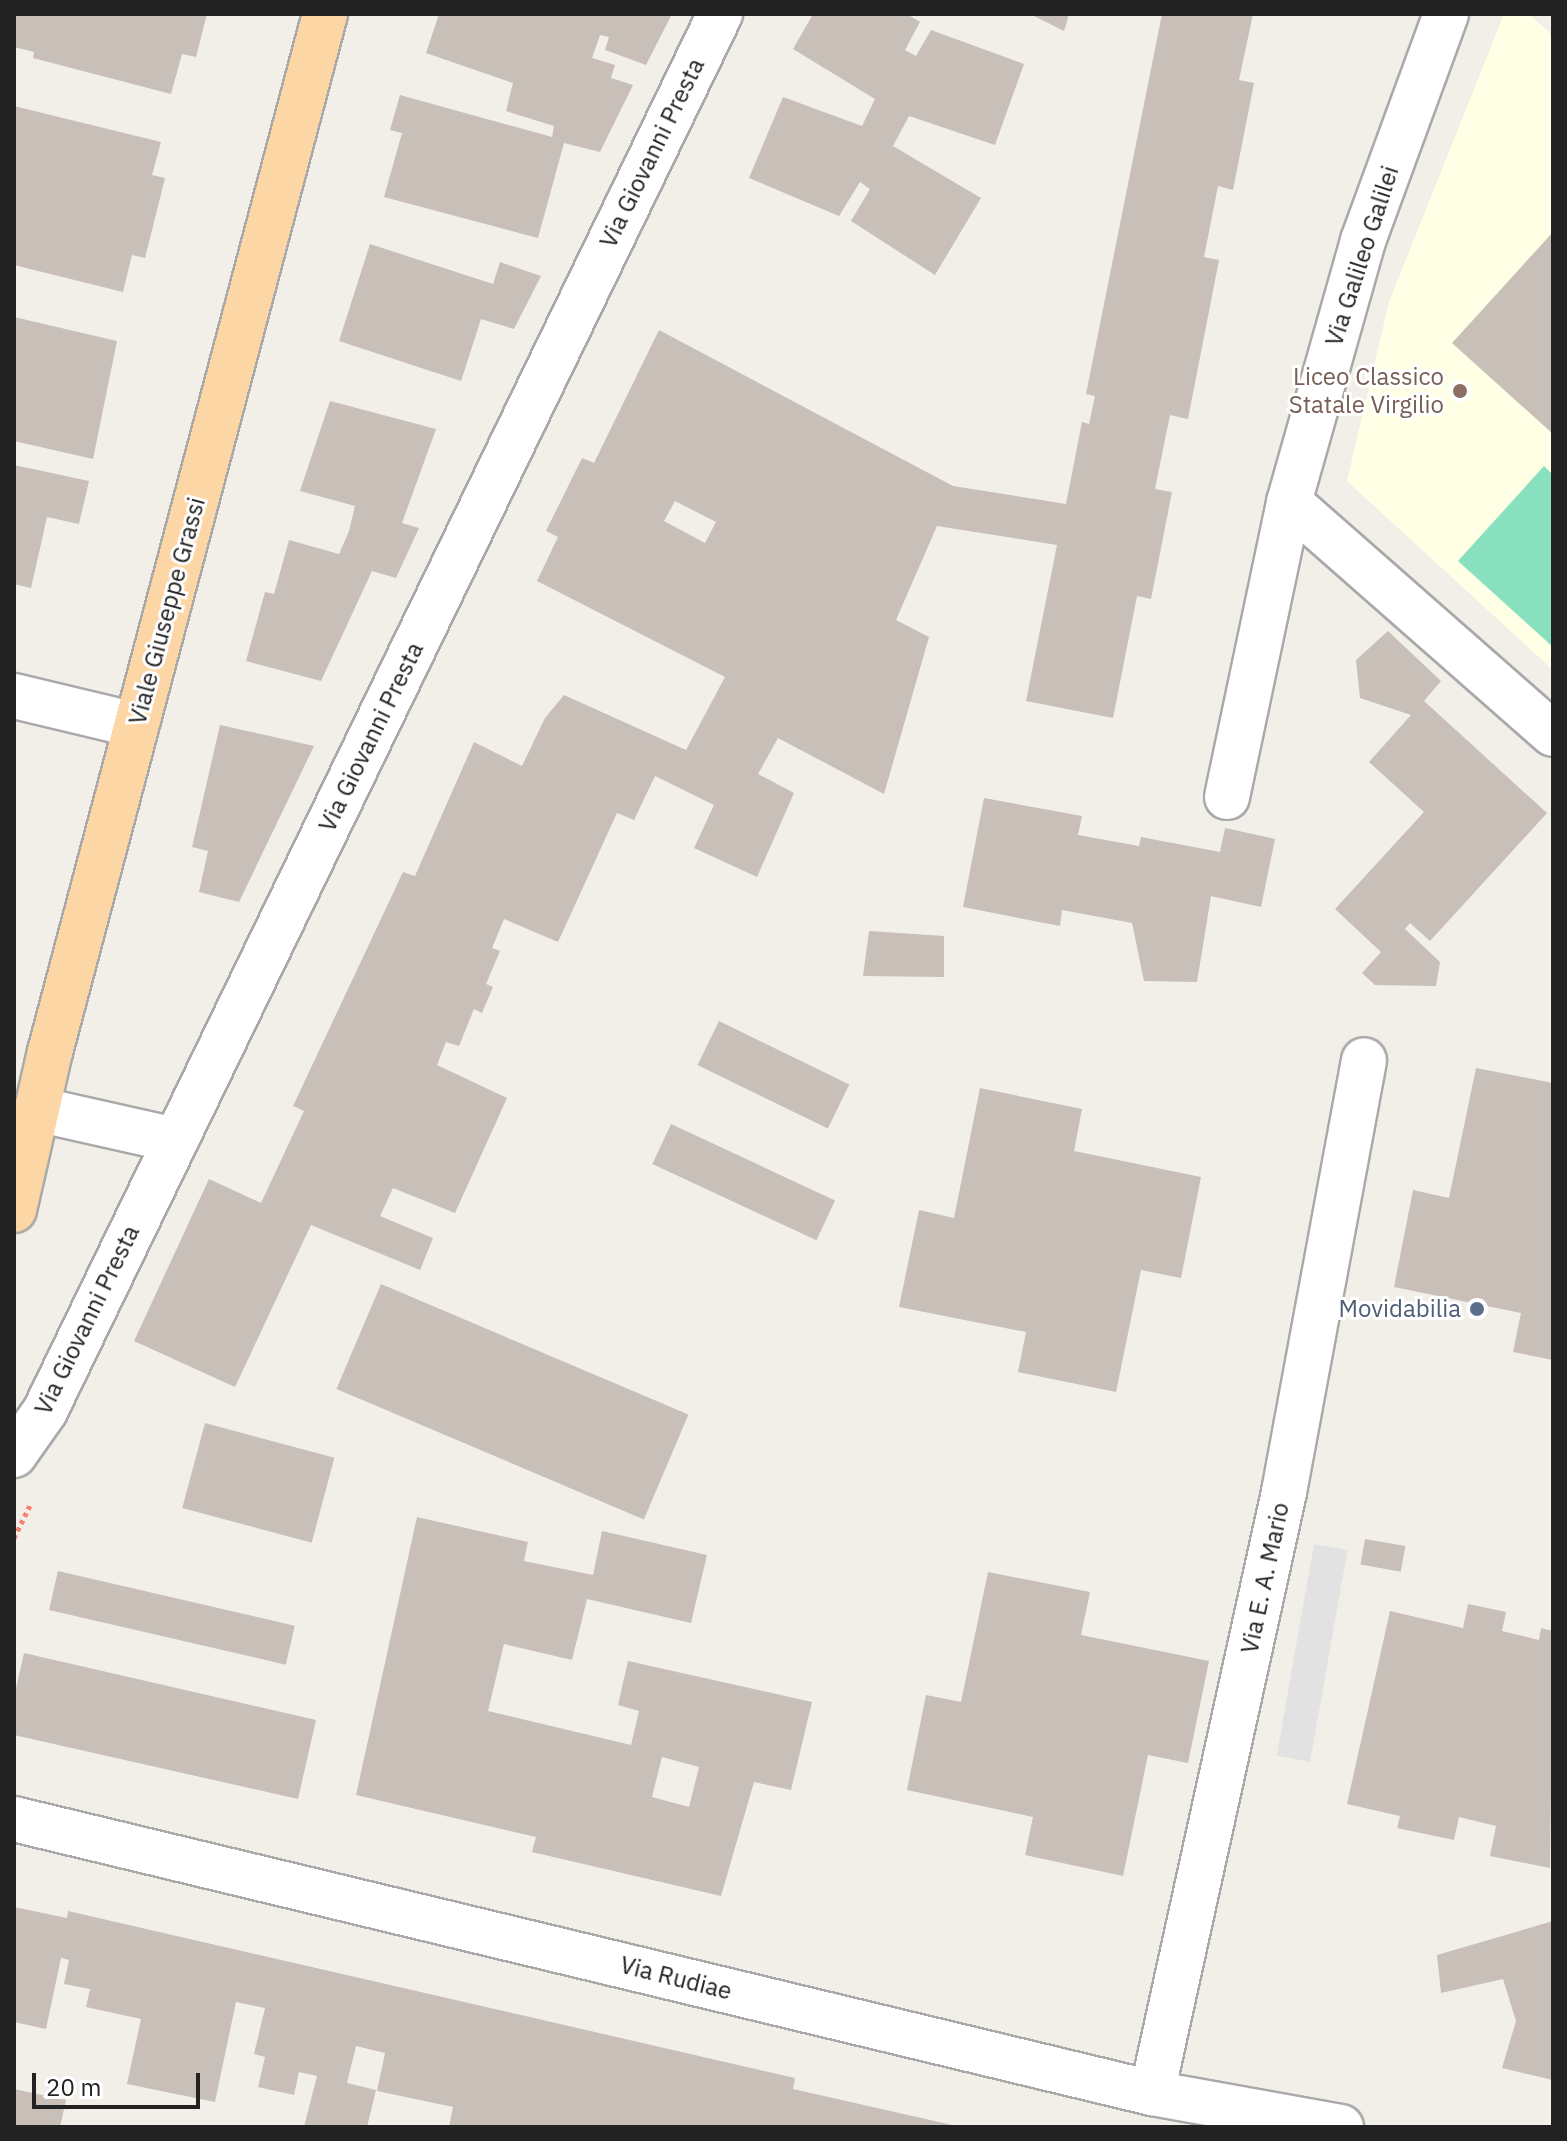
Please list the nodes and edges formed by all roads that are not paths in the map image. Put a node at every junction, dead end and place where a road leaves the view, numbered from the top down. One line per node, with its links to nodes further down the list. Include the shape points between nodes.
1 (325, 14): 6 (main road, Viale Giuseppe Grassi)
2 (720, 14): 11 (street, Via Giovanni Presta)
3 (1446, 14): 4 (street, Via Galileo Galilei, via 1363,241)
4 (1289, 502): 7 (street); 8 (street, Via Galileo Galilei)
5 (14, 696): 6 (street)
6 (136, 725): 10 (main road, Viale Giuseppe Grassi)
7 (1553, 734)
8 (1227, 797)
9 (1364, 1060): 15 (street, Via E. A. Mario, via 1284,1492)
10 (37, 1109): 11 (street); 12 (main road, Viale Giuseppe Grassi)
11 (175, 1140): 13 (street, Via Giovanni Presta, via 45,1411)
12 (14, 1210)
13 (14, 1455)
14 (14, 1819): 15 (street, Via Rudiae)
15 (1152, 2093): 16 (street, Via Rudiae)
16 (1341, 2127)

